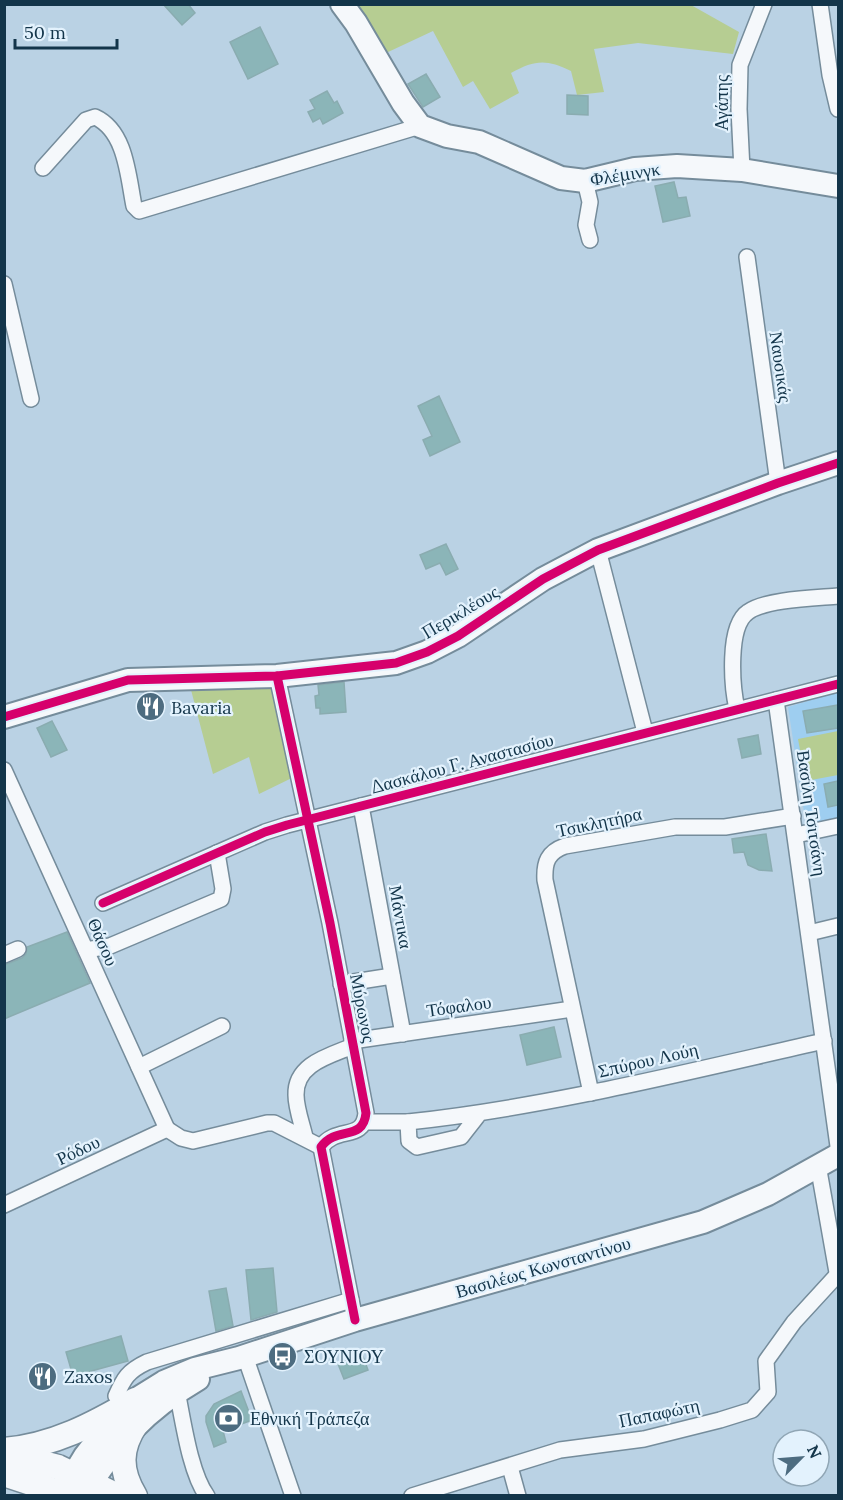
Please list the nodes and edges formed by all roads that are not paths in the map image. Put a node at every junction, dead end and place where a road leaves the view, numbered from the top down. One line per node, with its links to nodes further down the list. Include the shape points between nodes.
1 (342, 4): 5 (street)
2 (764, 4): 7 (street, Αγάπης, via 740,65)
3 (820, 4): 4 (street)
4 (838, 109)
5 (420, 126): 6 (street, via 139,211 134,206 122,147 104,121 95,117 86,120); 8 (street, Φλέμινγκ, via 479,142 561,178)
6 (43, 168)
7 (742, 170): 8 (street, Φλέμινγκ, via 678,166 634,169); 9 (street, Φλέμινγκ)
8 (585, 181): 10 (street, via 590,202 586,225)
9 (838, 186)
10 (590, 240)
11 (747, 257): 15 (street, Ναυσικάς)
12 (4, 284): 13 (street)
13 (31, 399)
14 (838, 463): 15 (street, Περικλέους)
15 (778, 483): 16 (street, Περικλέους)
16 (598, 550): 18 (street, Περικλέους, via 543,579 427,652 396,663); 23 (street)
17 (838, 596): 21 (street, via 757,607 744,615 734,642 732,670)
18 (277, 676): 22 (street, Περικλέους, via 128,680); 27 (street, Μύρωνος)
19 (838, 684): 20 (street, Δασκάλου Γ. Αναστασίου)
20 (776, 700): 21 (street, Δασκάλου Γ. Αναστασίου); 26 (street, Βασίλη Τσιτσάνη)
21 (737, 709): 23 (street, Δασκάλου Γ. Αναστασίου)
22 (4, 717)
23 (645, 732): 25 (street, Δασκάλου Γ. Αναστασίου)
24 (4, 770): 34 (street, Θάσου)
25 (361, 806): 27 (street, Δασκάλου Γ. Αναστασίου); 35 (street, Μάντικα)
26 (793, 816): 29 (street, Βασίλη Τσιτσάνη); 37 (street, Τσικλητήρα, via 725,827 675,827 565,846 552,853 545,864 545,880)
27 (308, 820): 30 (street, Δασκάλου Γ. Αναστασίου, via 265,832); 36 (street, Μύρωνος)
28 (838, 826): 29 (street)
29 (796, 834): 33 (street, Βασίλη Τσιτσάνη)
30 (217, 853): 31 (street, Δασκάλου Γ. Αναστασίου); 34 (street, via 221,899 110,946)
31 (103, 903)
32 (838, 926): 33 (street)
33 (809, 933): 40 (street, Βασίλη Τσιτσάνη)
34 (86, 950): 42 (street, Θάσου)
35 (392, 976): 36 (street); 39 (street, Μάντικα)
36 (341, 984): 41 (street, Μύρωνος)
37 (572, 1009): 39 (street, Τόφαλου); 43 (street, Τσικλητήρα)
38 (222, 1026): 42 (street)
39 (403, 1034): 41 (street, Τόφαλου)
40 (824, 1041): 43 (street, Σπύρου Λούη); 50 (street, Βασίλη Τσιτσάνη)
41 (353, 1044): 45 (street, Μύρωνος); 48 (street, Τόφαλου, via 300,1074 296,1095)
42 (139, 1067): 47 (street, Θάσου)
43 (591, 1093): 44 (street, Σπύρου Λούη)
44 (479, 1114): 46 (street, Σπύρου Λούη); 46 (street, via 461,1137 417,1147 408,1141)
45 (365, 1122): 46 (street, Σπύρου Λούη); 49 (street, via 358,1130 327,1139)
46 (408, 1122)
47 (167, 1130): 48 (street, via 192,1141 267,1122); 53 (street, Ρόδου)
48 (305, 1137): 49 (street)
49 (321, 1146): 55 (street)
50 (838, 1146)
51 (838, 1155): 52 (street, Βασιλέως Κωνσταντίνου)
52 (818, 1166): 54 (street); 55 (street, Βασιλέως Κωνσταντίνου, via 768,1194 703,1222)
53 (4, 1205)
54 (838, 1276): 61 (street, Παπαφώτη, via 794,1322 766,1360 768,1392 752,1410 644,1439 560,1450)
55 (353, 1310): 56 (street, Βασιλέως Κωνσταντίνου); 58 (street, via 147,1362 124,1378)
56 (242, 1357): 57 (street, Βασιλέως Κωνσταντίνου); 58 (street, Βασιλέως Κωνσταντίνου, via 195,1368); 69 (street)
57 (177, 1392): 59 (street, Βασιλέως Κωνσταντίνου); 68 (street, via 200,1486)
58 (126, 1398): 60 (main road, via 85,1428); 64 (street, Βασιλέως Κωνσταντίνου, via 100,1435)
59 (136, 1424): 64 (street, Βασιλέως Κωνσταντίνου); 67 (main road, via 122,1458 126,1479)
60 (4, 1452): 64 (main road, via 48,1465)
61 (510, 1467): 70 (street, Παπαφώτη); 71 (street)
62 (4, 1474): 64 (main road)
63 (4, 1482): 65 (main road)
64 (74, 1489): 66 (main road)
65 (17, 1496)
66 (118, 1496)
67 (135, 1496)
68 (207, 1496)
69 (294, 1496)
70 (412, 1496)
71 (518, 1496)

